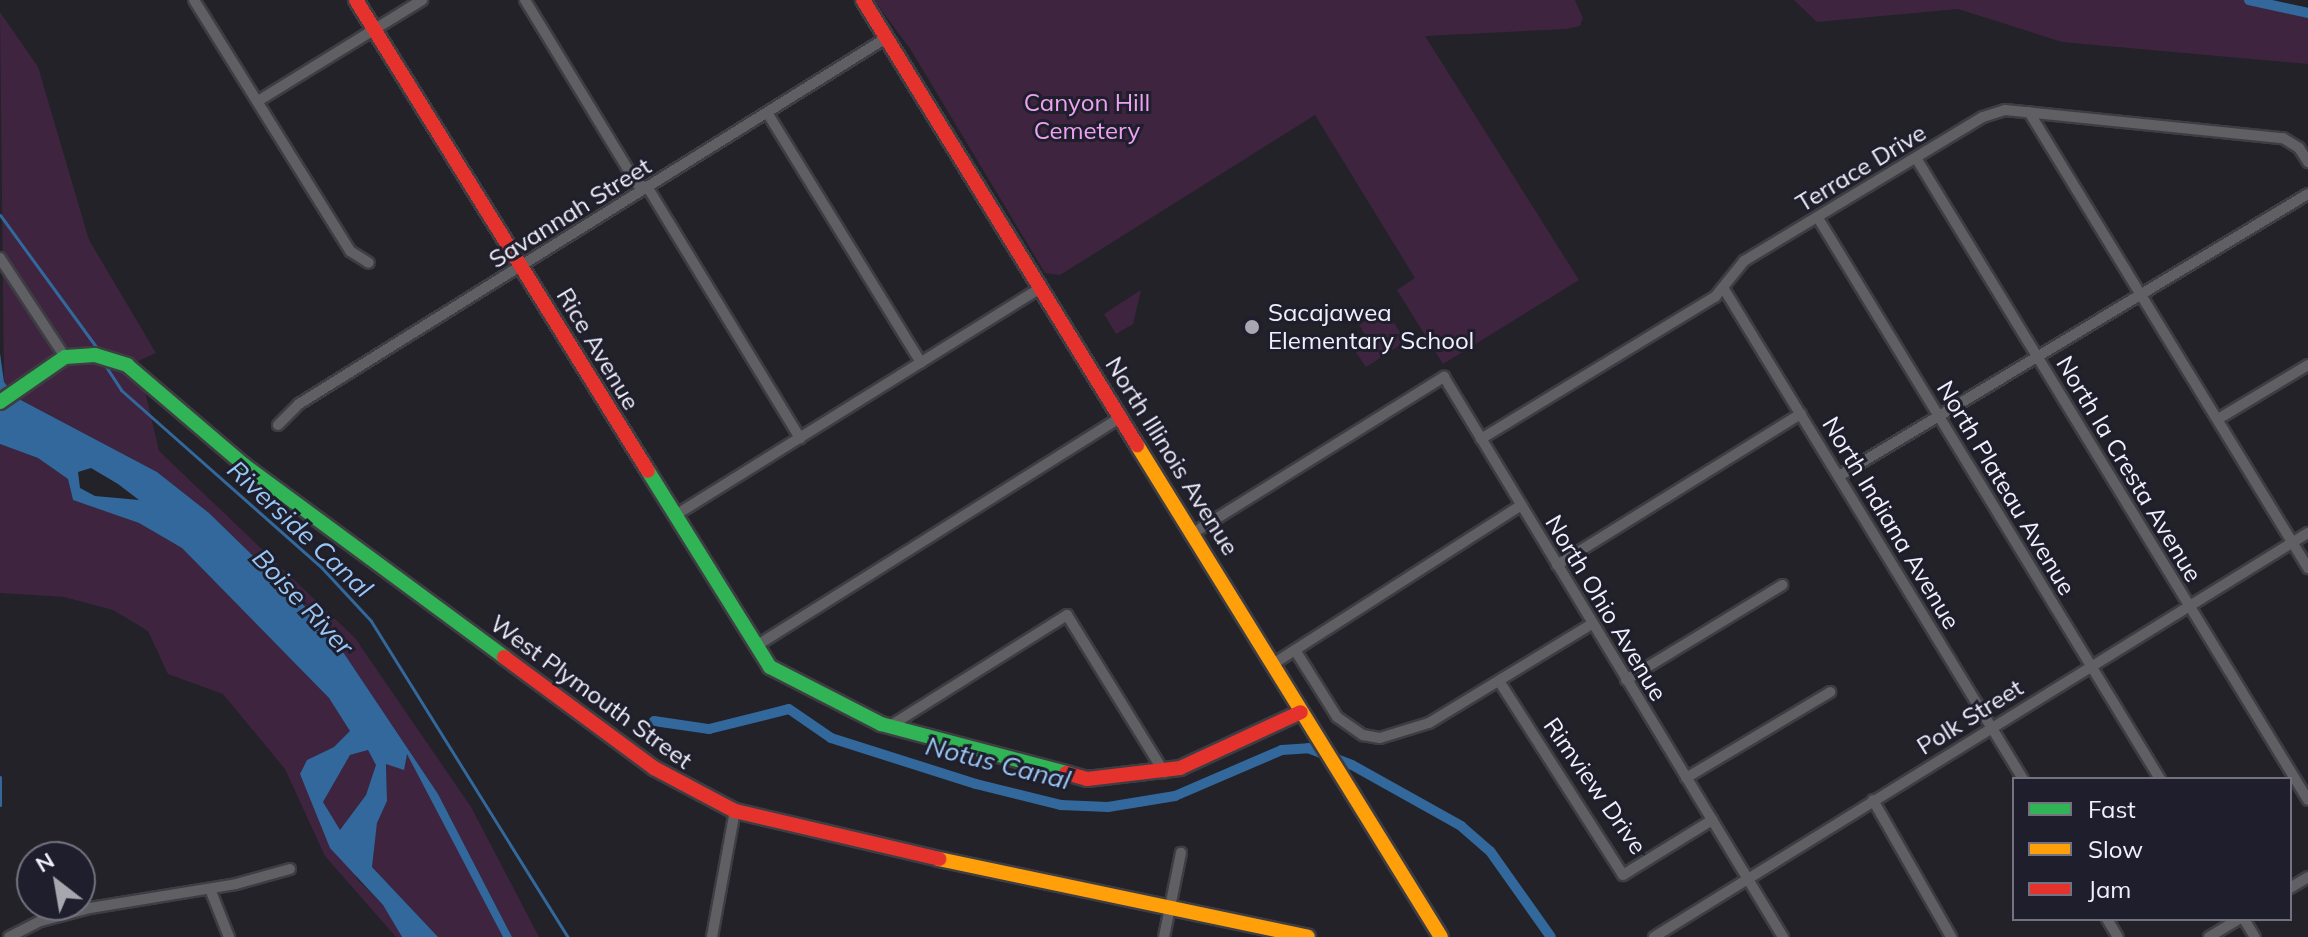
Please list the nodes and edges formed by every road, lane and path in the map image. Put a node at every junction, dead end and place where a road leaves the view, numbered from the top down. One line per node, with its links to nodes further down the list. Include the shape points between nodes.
1 (194, 0): 8 (street)
2 (356, 0): 6 (street, Rice Avenue)
3 (422, 0): 6 (street)
4 (525, 0): 13 (street, via 637,184)
5 (863, 0): 7 (street, North Illinois Avenue)
6 (374, 30): 8 (street); 18 (street, Rice Avenue)
7 (886, 38): 10 (street, Savannah Street); 19 (street, North Illinois Avenue)
8 (258, 101): 17 (street, via 350,251)
9 (2029, 112): 11 (street, Terrace Drive, via 2005,110 1983,117); 12 (street, Terrace Drive, via 2283,138); 21 (street)
10 (768, 114): 13 (street, Savannah Street); 24 (street)
11 (1916, 158): 15 (street, Terrace Drive); 23 (street, North la Cresta Avenue)
12 (2308, 162)
13 (648, 188): 18 (street, Savannah Street); 32 (street)
14 (2308, 194): 21 (street)
15 (1818, 218): 20 (street, Terrace Drive, via 1744,261); 29 (street, North Plateau Avenue)
16 (0, 258): 22 (street)
17 (369, 263)
18 (521, 266): 31 (street, Savannah Street, via 299,404); 36 (street, Rice Avenue)
19 (1041, 288): 24 (street); 28 (street, North Illinois Avenue)
20 (1724, 289): 27 (street, North Indiana Avenue); 33 (street, Terrace Drive)
21 (2141, 294): 23 (street); 30 (street)
22 (65, 357): 26 (street, West Plymouth Street); 61 (street, West Plymouth Street, via 102,356 127,365 244,465 654,768)
23 (2038, 357): 29 (street); 43 (street, North la Cresta Avenue)
24 (921, 363): 32 (street)
25 (2308, 365): 30 (street)
26 (0, 402)
27 (1801, 414): 34 (street, North Indiana Avenue); 40 (street)
28 (1122, 416): 37 (street, North Illinois Avenue); 45 (street)
29 (1939, 417): 34 (street); 48 (street, North Plateau Avenue)
30 (2218, 419): 39 (street)
31 (278, 425)
32 (800, 438): 36 (street)
33 (1481, 439): 35 (street, North Ohio Avenue); 37 (street, North Ohio Avenue, via 1444,377)
34 (1839, 476): 54 (street, North Indiana Avenue)
35 (1522, 505): 40 (street, North Ohio Avenue); 46 (street)
36 (674, 516): 45 (street, Rice Avenue)
37 (1193, 533): 47 (street, North Illinois Avenue)
38 (2308, 533): 39 (street, Polk Street)
39 (2292, 543): 41 (street); 43 (street, Polk Street)
40 (1557, 565): 44 (street, North Ohio Avenue)
41 (2308, 568)
42 (1782, 585): 49 (street)
43 (2189, 606): 48 (street, Polk Street); 60 (street, North la Cresta Avenue)
44 (1592, 624): 49 (street, North Ohio Avenue); 50 (street)
45 (756, 646): 53 (street, Rice Avenue, via 770,667)
46 (1295, 650): 47 (street); 50 (street, via 1337,717 1363,735 1380,738 1410,733)
47 (1273, 664): 52 (street, North Illinois Avenue)
48 (2092, 666): 54 (street, Polk Street); 57 (street, North Plateau Avenue)
49 (1626, 680): 58 (street, North Ohio Avenue)
50 (1499, 681): 62 (street, Rimview Drive, via 1623,875)
51 (1830, 692): 58 (street)
52 (1301, 712): 55 (street); 76 (street, North Illinois Avenue)
53 (890, 726): 55 (street, via 1059,775 1087,779); 55 (street, via 1067,615)
54 (1992, 727): 56 (street, North Indiana Avenue); 59 (street, Polk Street)
55 (1164, 772)
56 (2022, 777)
57 (2159, 777)
58 (1686, 778): 62 (street, North Ohio Avenue)
59 (1873, 800): 65 (street, Polk Street); 79 (street)
60 (2308, 800)
61 (735, 811): 67 (street, West Plymouth Street, via 808,832); 73 (street)
62 (1712, 820): 65 (street, North Ohio Avenue)
63 (1181, 853): 67 (street)
64 (290, 869): 66 (street)
65 (1747, 878): 77 (street, Polk Street); 78 (street, North Ohio Avenue)
66 (210, 889): 71 (street, via 90,908 41,921); 72 (street)
67 (1169, 908): 74 (street); 75 (street, West Plymouth Street)
68 (2237, 921): 80 (street)
69 (2243, 921): 81 (street)
70 (0, 932): 71 (street)
71 (8, 937)
72 (229, 937)
73 (712, 937)
74 (1164, 937)
75 (1308, 937)
76 (1441, 937)
77 (1654, 937)
78 (1783, 937)
79 (1951, 937)
80 (2209, 937)
81 (2255, 937)

